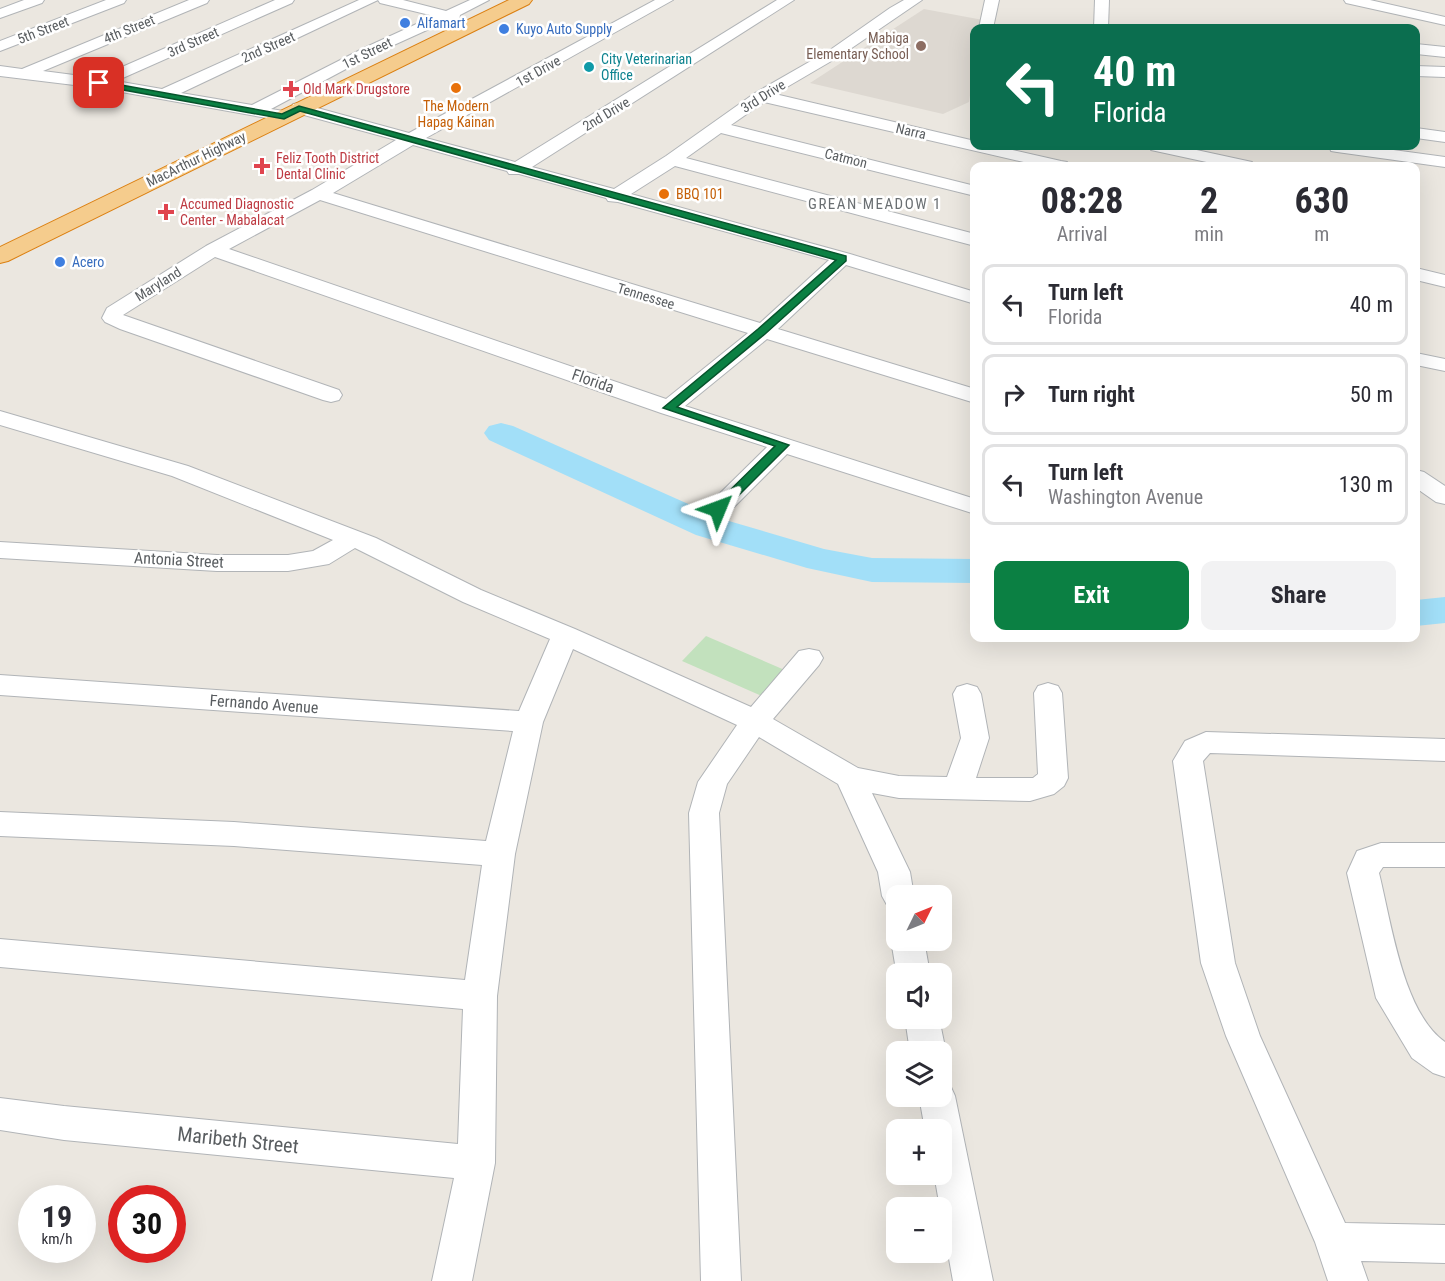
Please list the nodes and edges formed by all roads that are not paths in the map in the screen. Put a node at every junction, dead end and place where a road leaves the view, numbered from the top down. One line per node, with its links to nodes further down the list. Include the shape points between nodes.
1 (37, 0): 15 (street)
2 (119, 0): 21 (street, 5th Street)
3 (202, 0): 31 (street, 4th Street)
4 (287, 0): 32 (street, 3rd Street)
5 (371, 0): 33 (street, 2nd Street)
6 (386, 0): 16 (street)
7 (482, 0): 16 (street, 1st Street)
8 (523, 0): 18 (highway, MacArthur Highway)
9 (666, 0): 40 (street, 1st Drive)
10 (787, 0): 49 (street, 2nd Drive)
11 (915, 0): 34 (street, 3rd Drive)
12 (993, 0): 19 (street)
13 (1102, 0): 20 (street)
14 (1351, 0): 17 (street)
15 (0, 14)
16 (449, 16): 18 (street); 23 (street, 1st Street)
17 (1445, 21)
18 (480, 22): 25 (highway, MacArthur Highway)
19 (987, 24)
20 (1101, 24)
21 (0, 46)
22 (1420, 49): 24 (street)
23 (369, 51): 25 (street); 26 (street, 1st Street)
24 (1445, 52)
25 (403, 59): 29 (highway, MacArthur Highway)
26 (345, 64): 29 (street); 35 (street, 1st Street)
27 (0, 71): 31 (street)
28 (1420, 71): 30 (street)
29 (375, 72): 36 (highway, MacArthur Highway)
30 (1445, 72)
31 (23, 74): 32 (street)
32 (99, 83): 33 (street)
33 (165, 93): 35 (street)
34 (761, 96): 37 (street, 3rd Drive); 41 (street, Narra)
35 (254, 111): 36 (street)
36 (291, 112): 40 (street); 55 (highway, MacArthur Highway)
37 (717, 127): 45 (street, 3rd Drive); 50 (street, Catmon)
38 (1420, 134): 39 (street)
39 (1445, 137)
40 (410, 140): 49 (street); 51 (street, Maryland)
41 (970, 145)
42 (992, 150): 46 (street, Narra)
43 (1175, 150): 47 (street)
44 (1364, 150): 48 (street)
45 (672, 160): 52 (street, 3rd Drive); 53 (street)
46 (1044, 162)
47 (1228, 162)
48 (1445, 162)
49 (515, 170): 52 (street)
50 (970, 190)
51 (318, 194): 54 (street, Maryland); 60 (street, Tennessee)
52 (614, 197): 56 (street)
53 (970, 239)
54 (213, 250): 66 (street, Maryland, via 114,312 112,318); 67 (street, Florida)
55 (0, 256)
56 (843, 258): 59 (street); 60 (street)
57 (1420, 275): 58 (street)
58 (1445, 281)
59 (970, 296)
60 (762, 332): 65 (street, Tennessee); 67 (street)
61 (1420, 360): 62 (street)
62 (1445, 365)
63 (1420, 372): 64 (street)
64 (1445, 374)
65 (970, 394)
66 (331, 395)
67 (669, 408): 69 (street, Florida)
68 (0, 418): 74 (street, via 180,471)
69 (783, 445): 72 (street, Florida); 73 (street)
70 (1420, 480): 71 (street)
71 (1445, 497)
72 (970, 505)
73 (718, 509)
74 (352, 539): 75 (street, Antonia Street, via 320,558 288,563 217,563); 76 (street)
75 (0, 550)
76 (565, 635): 81 (street); 82 (street)
77 (809, 658): 81 (street)
78 (0, 685): 82 (street, Fernando Avenue)
79 (1048, 693): 85 (street, via 1053,778 1030,790)
80 (967, 694): 85 (street, via 975,738)
81 (755, 721): 84 (street); 99 (street, via 713,782 704,813)
82 (529, 722): 87 (street)
83 (1445, 750): 96 (street, via 1206,742 1195,748 1188,761 1218,963 1243,1036)
84 (850, 777): 85 (street, via 899,788); 89 (street, via 894,872)
85 (958, 788)
86 (0, 824): 87 (street, via 234,834)
87 (499, 854): 91 (street)
88 (1445, 855): 92 (street, via 1382,855 1368,860 1363,873 1393,998 1424,1047)
89 (896, 885)
90 (0, 953): 91 (street)
91 (480, 996): 95 (street)
92 (1445, 1062)
93 (939, 1107): 100 (street)
94 (0, 1114): 95 (street, Maribeth Street)
95 (476, 1163): 98 (street)
96 (1334, 1242): 97 (street); 101 (street)
97 (1445, 1244)
98 (452, 1281)
99 (721, 1281)
100 (973, 1281)
101 (1348, 1281)

